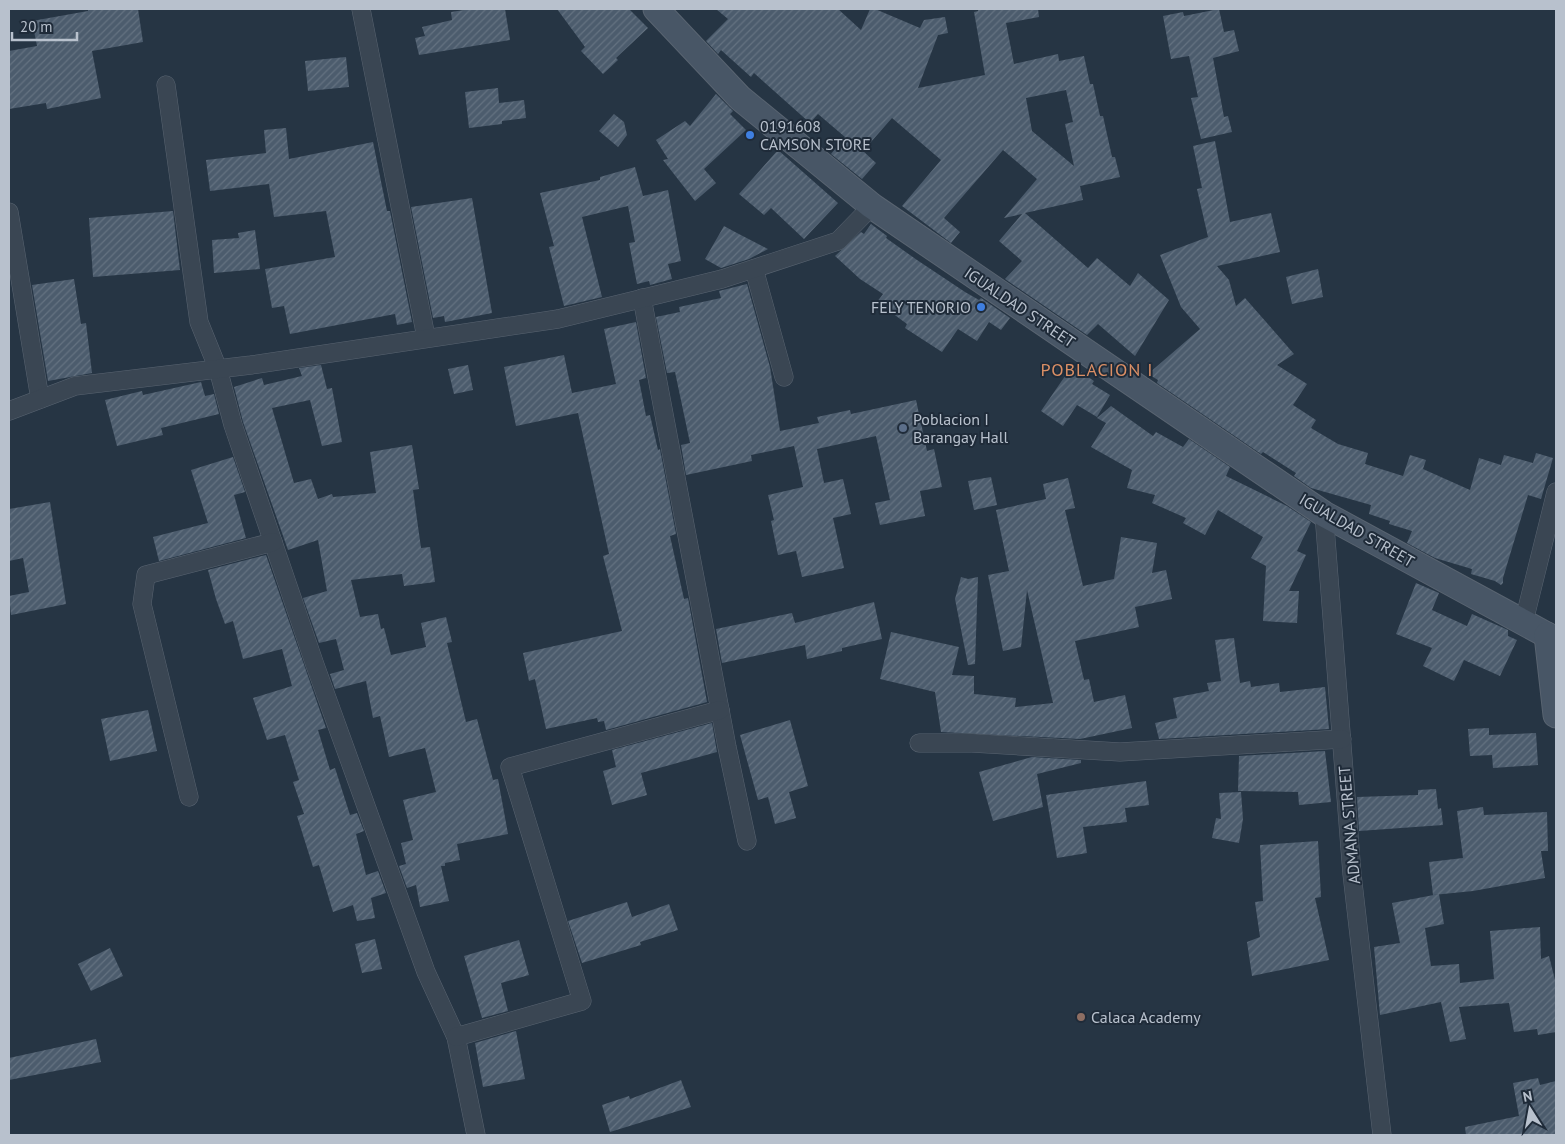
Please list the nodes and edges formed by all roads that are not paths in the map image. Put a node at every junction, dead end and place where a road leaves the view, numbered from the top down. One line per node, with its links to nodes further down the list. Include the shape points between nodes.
1 (361, 9): 9 (street)
2 (656, 9): 4 (street, IGUALDAD STREET, via 740,98)
3 (166, 85): 10 (street, via 199,322)
4 (872, 206): 7 (street, via 838,241); 15 (street, IGUALDAD STREET)
5 (9, 212): 6 (street)
6 (11, 243): 12 (street)
7 (754, 268): 8 (street); 11 (street)
8 (642, 298): 9 (street, via 558,319); 19 (street)
9 (426, 337): 10 (street)
10 (218, 369): 12 (street, via 74,386); 16 (street, via 233,426)
11 (784, 377)
12 (40, 398): 13 (street)
13 (9, 411)
14 (1556, 492): 17 (street)
15 (1324, 514): 17 (street, IGUALDAD STREET); 21 (street, ADMANA STREET)
16 (273, 542): 23 (street, via 146,574 142,604); 25 (street, via 426,972)
17 (1524, 621): 18 (street, IGUALDAD STREET)
18 (1552, 638): 20 (street)
19 (720, 710): 24 (street); 25 (street, via 510,766 582,1001)
20 (1556, 715)
21 (1342, 739): 22 (street, via 1120,752); 27 (street, ADMANA STREET, via 1352,874)
22 (919, 743)
23 (189, 797)
24 (748, 841)
25 (456, 1037): 26 (street)
26 (476, 1135)
27 (1382, 1135)

